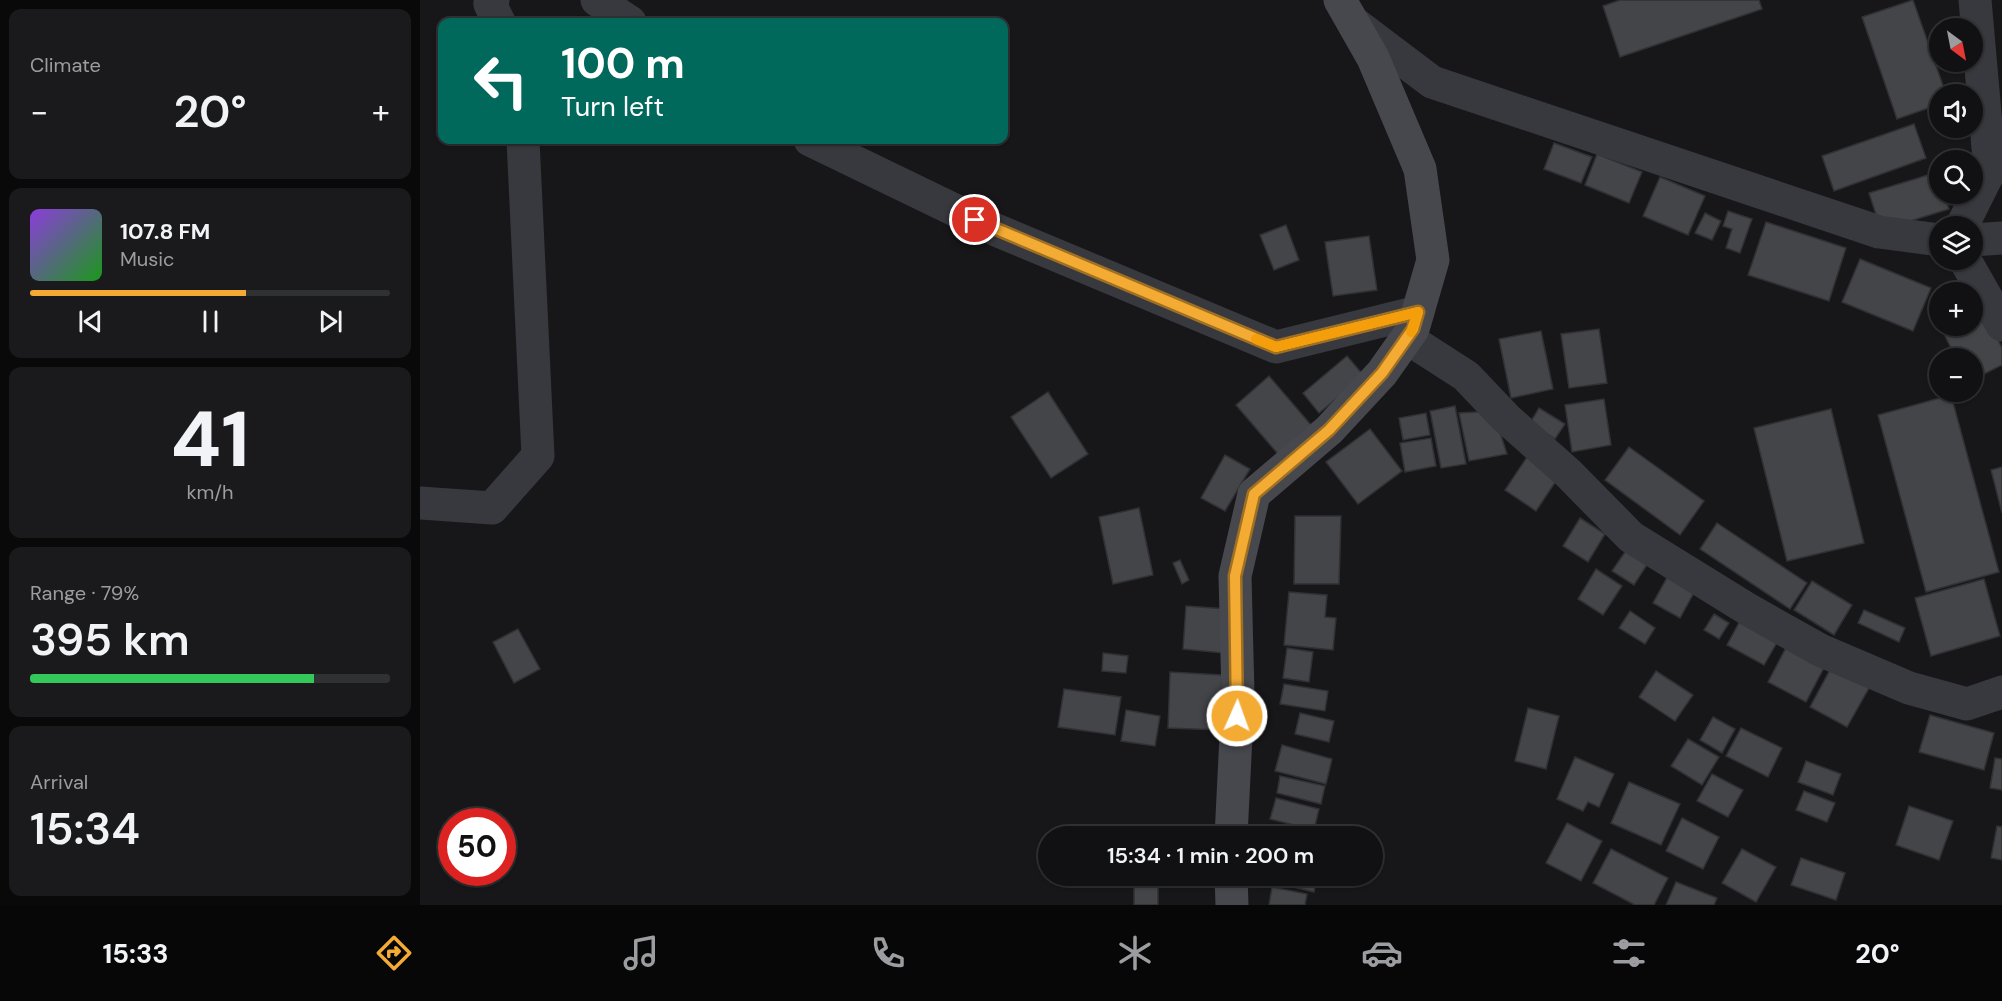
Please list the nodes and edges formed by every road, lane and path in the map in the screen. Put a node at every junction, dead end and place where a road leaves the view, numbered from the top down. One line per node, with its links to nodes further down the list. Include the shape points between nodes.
1 (494, 0): 5 (street, via 490,4)
2 (597, 0): 6 (street)
3 (1975, 0): 9 (street, via 1990,170)
4 (1347, 11): 11 (street, via 1432,82 1879,232); 14 (main road, via 1373,58 1420,170 1433,260)
5 (497, 18)
6 (624, 18)
7 (523, 144): 16 (street, via 538,456 492,508)
8 (818, 144): 14 (street, via 996,230 1276,347)
9 (1967, 216)
10 (2002, 238): 12 (street)
11 (1929, 239)
12 (1983, 239)
13 (1971, 270): 15 (street)
14 (1413, 325): 17 (street, via 1631,537 1820,650 1909,688 1967,704); 18 (main road, via 1382,373 1329,430 1254,494 1235,576 1238,695)
15 (2002, 325)
16 (420, 503)
17 (2002, 692)
18 (1232, 826)
19 (1231, 886): 20 (main road)
20 (1232, 905)

